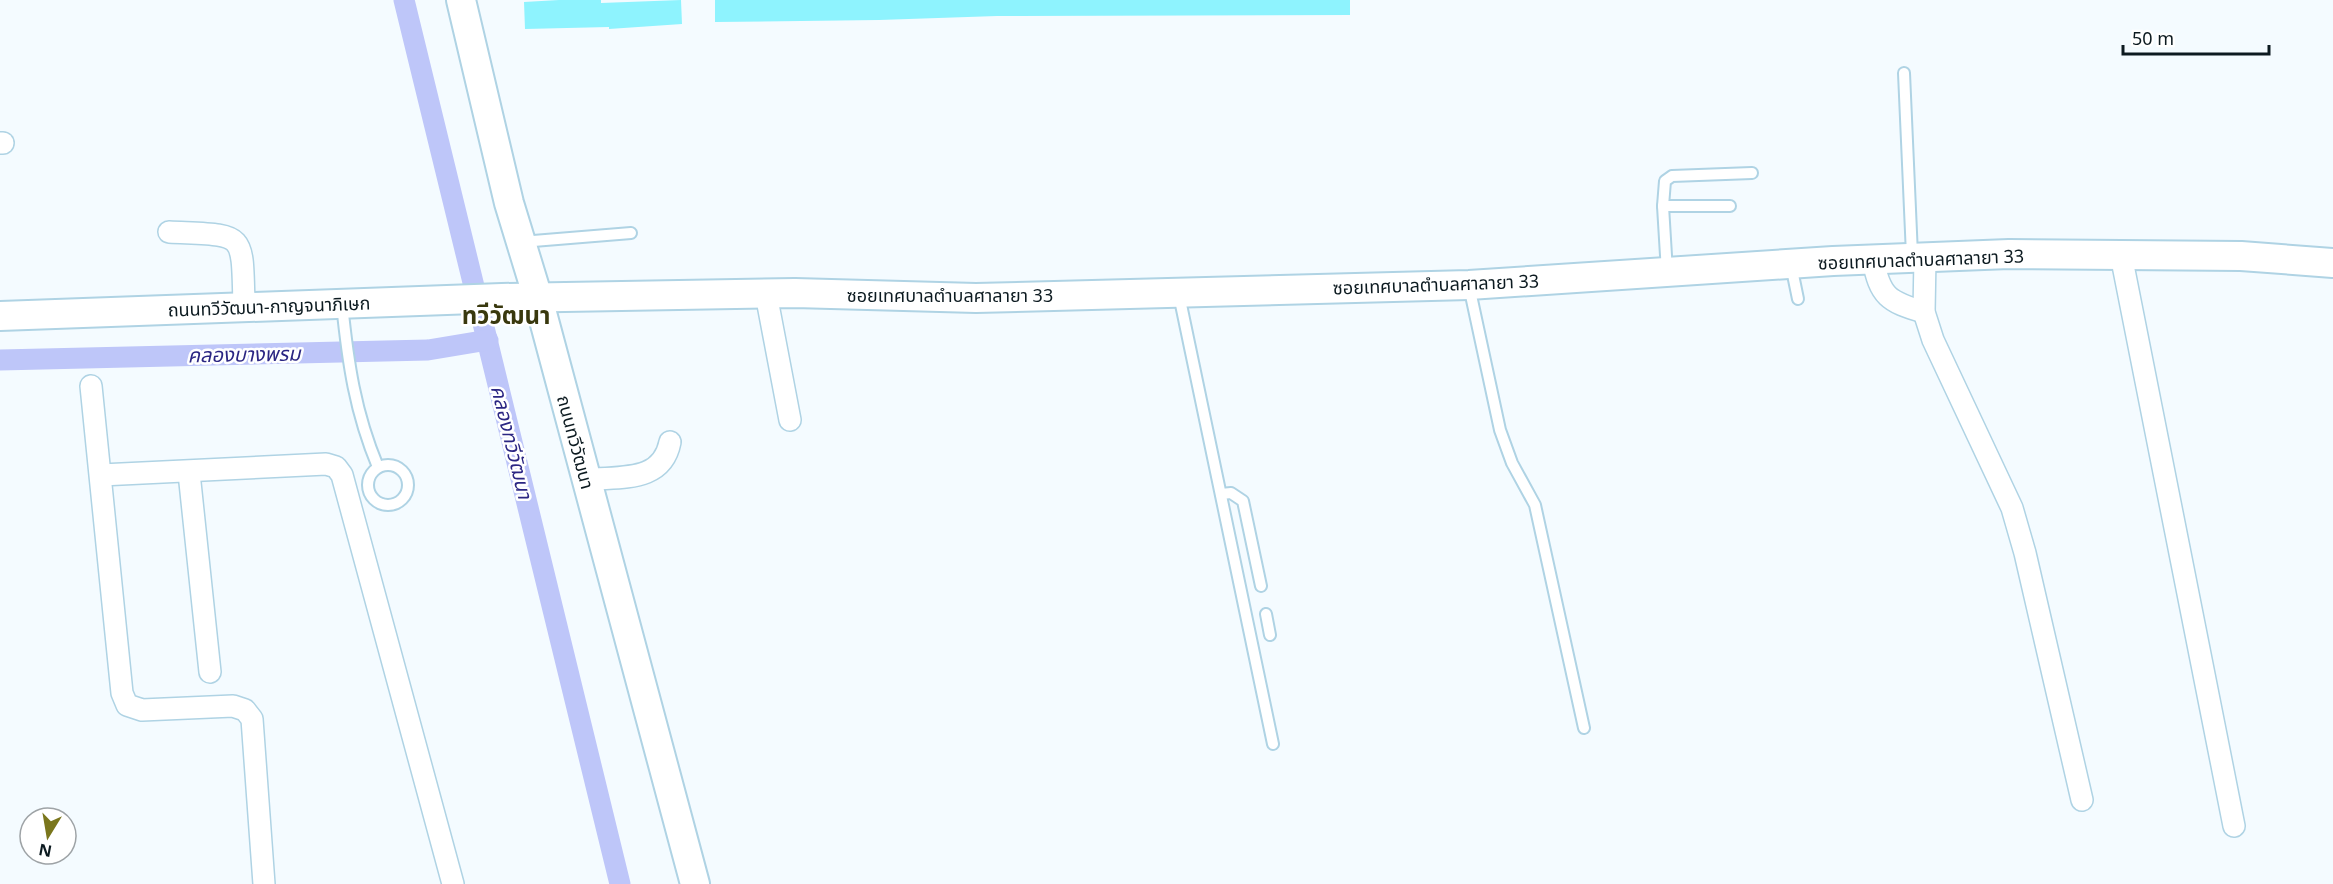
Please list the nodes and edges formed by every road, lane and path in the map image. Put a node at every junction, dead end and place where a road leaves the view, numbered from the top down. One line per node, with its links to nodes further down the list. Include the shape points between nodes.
1 (465, 0): 8 (street, ถนนทวีวัฒนา)
2 (1904, 73): 10 (lane)
3 (1752, 173): 4 (lane, via 1672,176 1662,188)
4 (1663, 206): 5 (lane); 14 (lane)
5 (1730, 206)
6 (169, 232): 21 (street, via 230,236 240,244)
7 (631, 233): 8 (lane)
8 (520, 242): 18 (street, ถนนทวีวัฒนา)
9 (2121, 255): 10 (street, ซอยเทศบาลตำบลศาลายา 33); 12 (street, ซอยเทศบาลตำบลศาลายา 33); 39 (street)
10 (1919, 258): 11 (street, ซอยเทศบาลตำบลศาลายา 33); 22 (street)
11 (1873, 260): 13 (street, ซอยเทศบาลตำบลศาลายา 33); 22 (street, via 1879,288 1889,299)
12 (2333, 262)
13 (1791, 264): 14 (street, ซอยเทศบาลตำบลศาลายา 33); 19 (lane)
14 (1667, 272): 15 (street, ซอยเทศบาลตำบลศาลายา 33)
15 (1469, 285): 16 (street, ซอยเทศบาลตำบลศาลายา 33); 36 (lane, via 1500,430 1512,463 1535,505)
16 (1179, 292): 17 (street, ซอยเทศบาลตำบลศาลายา 33, via 976,298); 31 (lane)
17 (766, 294): 18 (street, ซอยเทศบาลตำบลศาลายา 33); 25 (street)
18 (538, 298): 20 (street, ถนนทวีวัฒนา-กาญจนาภิเษก); 30 (street, ถนนทวีวัฒนา)
19 (1798, 299)
20 (342, 303): 21 (street, ถนนทวีวัฒนา-กาญจนาภิเษก); 27 (lane, via 348,365 359,417)
21 (243, 308): 23 (street, ถนนทวีวัฒนา-กาญจนาภิเษก)
22 (1924, 312): 38 (street, via 1933,340 2012,508)
23 (0, 316)
24 (91, 386): 29 (street)
25 (790, 420)
26 (670, 442): 30 (street, via 668,455 660,466 648,472)
27 (378, 468)
28 (189, 473): 29 (street); 35 (street); 41 (street, via 326,464 336,467 342,475)
29 (101, 475): 40 (street, via 122,693 127,705 142,710 233,706 245,710 252,719)
30 (586, 480): 42 (street, ถนนทวีวัฒนา)
31 (1221, 494): 32 (lane, via 1231,493 1244,501); 37 (lane)
32 (1261, 586)
33 (1266, 614): 34 (lane)
34 (1270, 635)
35 (210, 672)
36 (1584, 728)
37 (1273, 744)
38 (2082, 800)
39 (2234, 826)
40 (264, 884)
41 (453, 884)
42 (695, 884)

